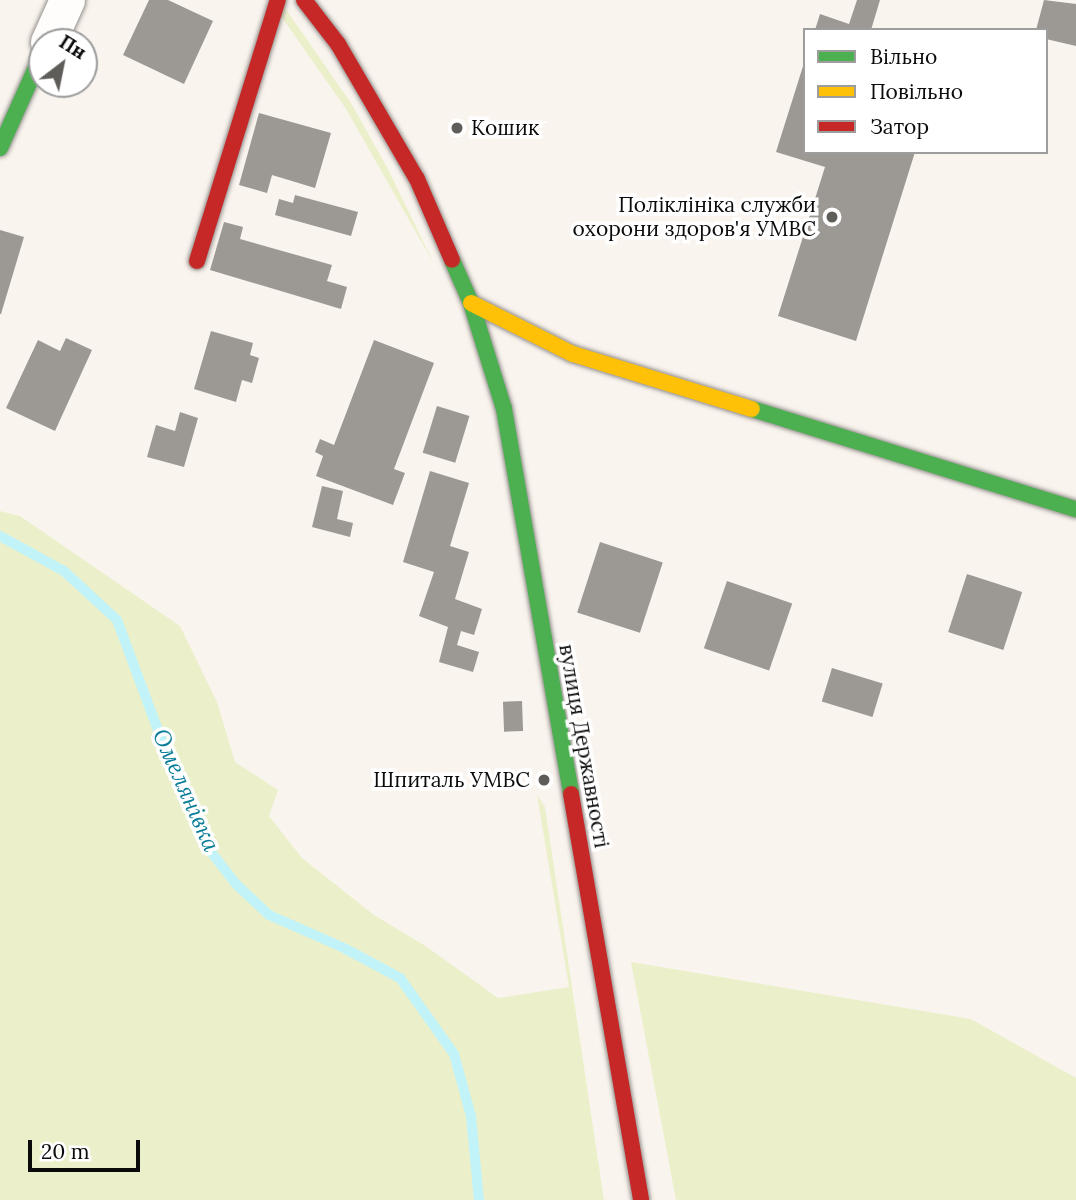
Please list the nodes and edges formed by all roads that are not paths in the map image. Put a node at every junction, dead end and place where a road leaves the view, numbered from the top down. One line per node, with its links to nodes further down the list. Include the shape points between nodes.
1 (66, 0): 4 (street)
2 (278, 0): 7 (street)
3 (304, 0): 8 (street, вулиця Державності, via 338,44 387,124 428,203)
4 (54, 28)
5 (28, 85): 6 (street)
6 (0, 148)
7 (197, 261)
8 (471, 303): 9 (street, via 573,354); 10 (street, вулиця Державності, via 504,409)
9 (1076, 509)
10 (641, 1200)

